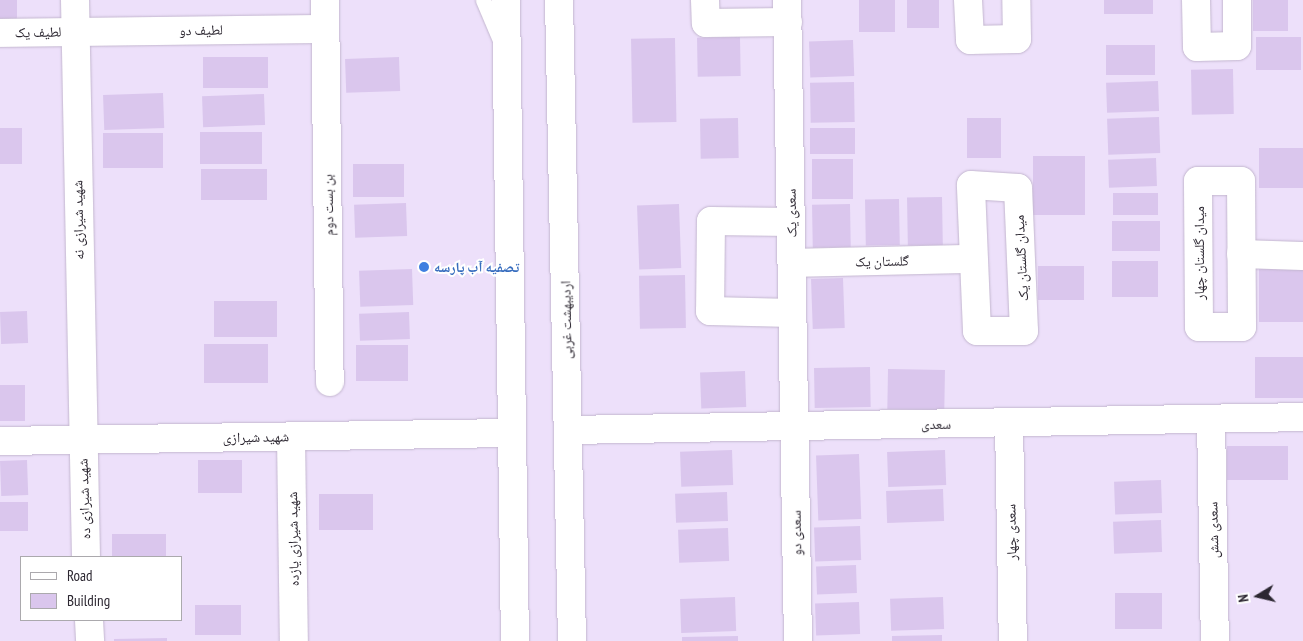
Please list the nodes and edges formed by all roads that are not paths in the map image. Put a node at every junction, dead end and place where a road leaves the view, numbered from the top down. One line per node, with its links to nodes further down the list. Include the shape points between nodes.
1 (75, 0): 13 (street, شهید شیرازی نه)
2 (325, 0): 12 (street, بن بست دوم)
3 (483, 0): 15 (lane)
4 (506, 0): 15 (street)
5 (559, 0): 27 (street, اردیبهشت غربی)
6 (705, 0): 11 (street, via 706,23)
7 (968, 0): 8 (street, via 970,40 1017,39)
8 (1016, 0)
9 (1196, 0): 10 (street, via 1197,47 1237,46)
10 (1237, 0)
11 (787, 11): 16 (street, سعدی یک)
12 (325, 29): 13 (street, لطیف دو); 22 (street, بن بست دوم)
13 (76, 32): 14 (street, لطیف یک); 30 (street, شهید شیرازی نه)
14 (0, 33)
15 (506, 56): 28 (street)
16 (791, 222): 20 (street, سعدی یک); 21 (street, via 711,221 710,310)
17 (1241, 254): 17 (street, میدان گلستان چهار, via 1241,181 1198,181 1199,327 1242,327); 18 (street)
18 (1303, 256)
19 (973, 259): 19 (street, میدان گلستان یک, via 971,185 1018,188 1024,332 977,331); 20 (street, گلستان یک)
20 (792, 263): 21 (street, سعدی یک)
21 (792, 313): 26 (street, سعدی یک)
22 (330, 382)
23 (1303, 417): 24 (street, سعدی)
24 (1211, 419): 25 (street, سعدی); 40 (street, سعدی شش)
25 (1009, 422): 26 (street, سعدی); 39 (street, سعدی چهار)
26 (794, 426): 27 (street, سعدی); 38 (street, سعدی دو)
27 (568, 430): 37 (street, اردیبهشت غربی)
28 (511, 433): 29 (street, شهید شیرازی); 36 (street)
29 (291, 437): 30 (street, شهید شیرازی); 35 (street, شهید شیرازی یازده)
30 (82, 440): 31 (street, شهید شیرازی); 32 (street, شهید شیرازی ده)
31 (0, 441)
32 (86, 556)
33 (89, 621): 34 (street)
34 (90, 641)
35 (294, 641)
36 (515, 641)
37 (572, 641)
38 (798, 641)
39 (1013, 641)
40 (1215, 641)

